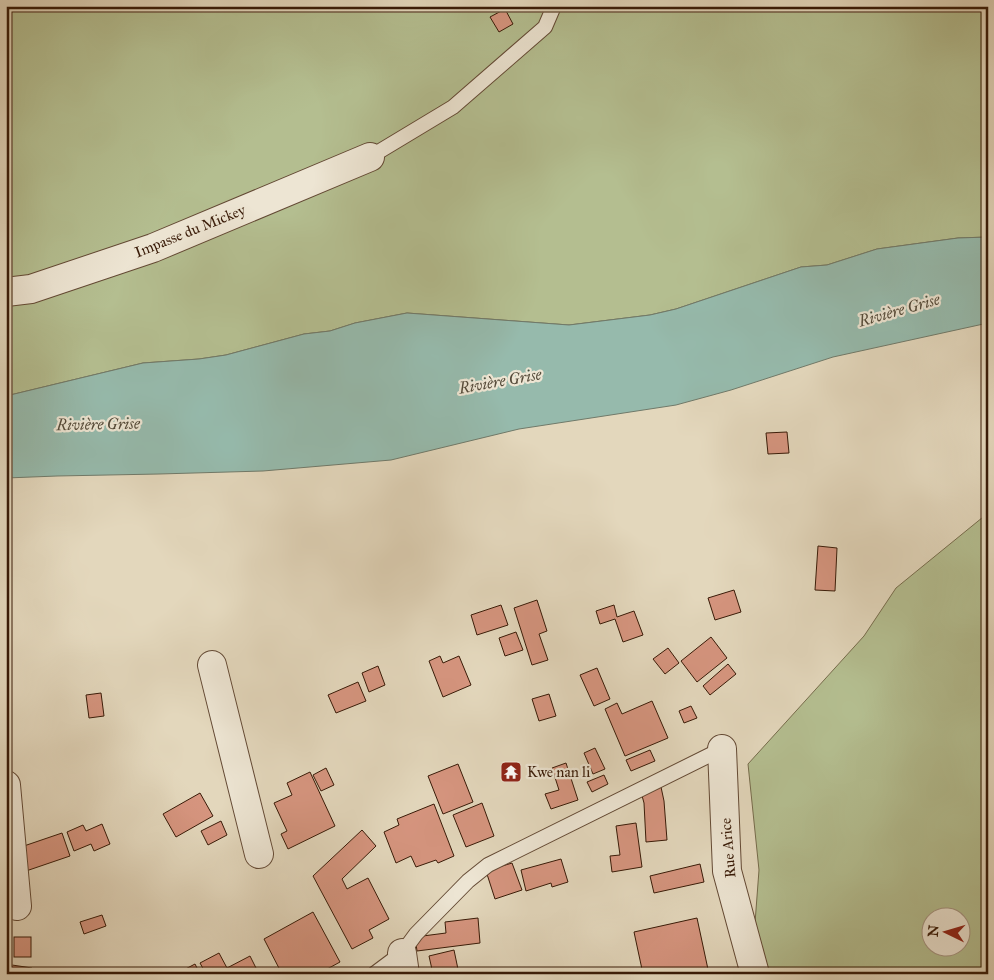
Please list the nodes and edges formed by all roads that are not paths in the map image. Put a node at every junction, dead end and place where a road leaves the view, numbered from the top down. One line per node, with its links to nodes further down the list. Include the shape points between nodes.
1 (554, 6): 2 (lane, via 545,27 453,107)
2 (370, 156): 3 (street, Impasse du Mickey, via 153,248 31,289)
3 (6, 292)
4 (212, 664): 7 (street)
5 (722, 749): 9 (lane, via 488,866 468,881 416,934); 11 (street, Rue Arice, via 727,871)
6 (6, 785): 8 (street)
7 (259, 854)
8 (17, 906)
9 (403, 963): 10 (lane)
10 (374, 974)
11 (755, 974)

